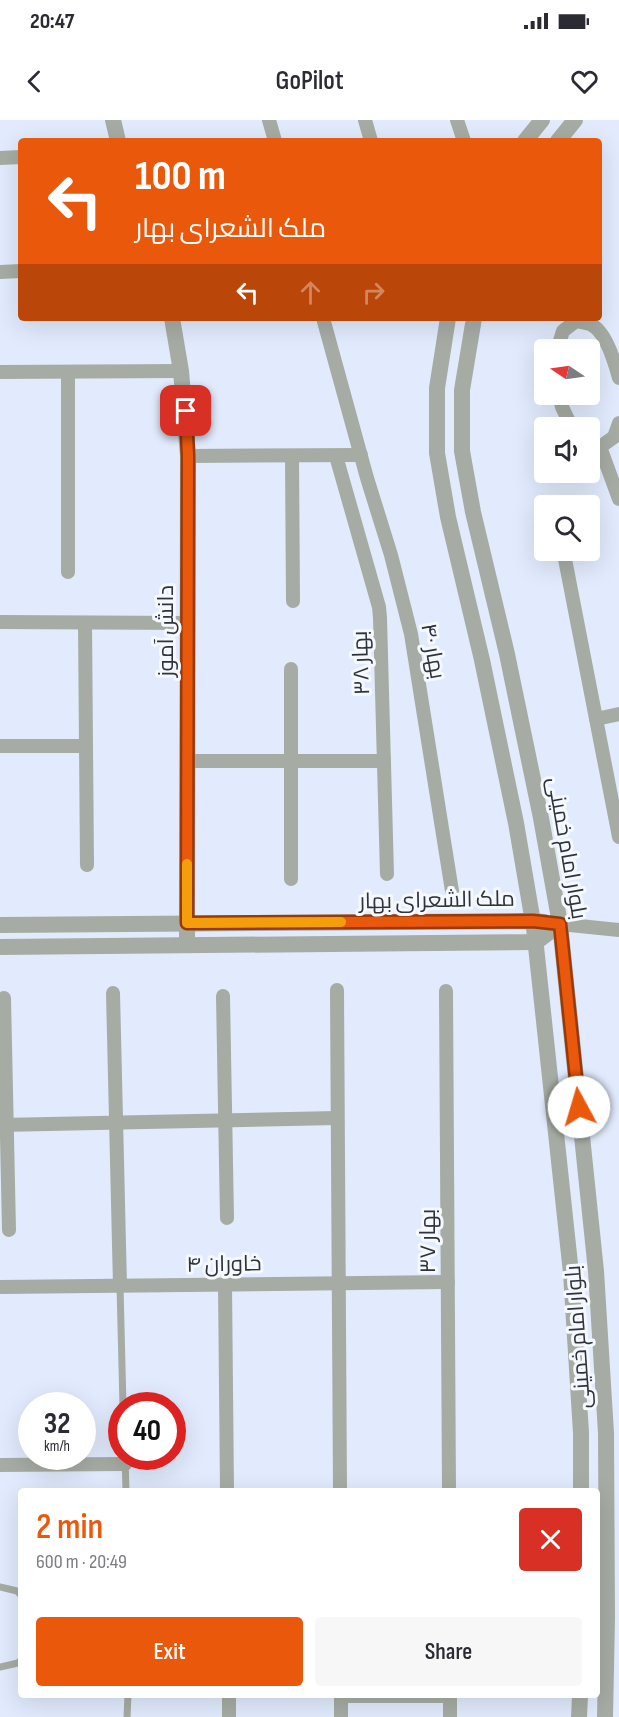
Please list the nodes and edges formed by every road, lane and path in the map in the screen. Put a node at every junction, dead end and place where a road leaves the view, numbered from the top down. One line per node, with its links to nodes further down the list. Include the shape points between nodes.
1 (113, 120): 7 (street)
2 (269, 120): 8 (street)
3 (365, 120): 9 (street)
4 (458, 120): 10 (street)
5 (542, 120): 11 (street)
6 (575, 120): 12 (street)
7 (117, 138)
8 (274, 138)
9 (370, 138)
10 (463, 138)
11 (527, 138)
12 (560, 138)
13 (18, 157): 14 (street)
14 (0, 158)
15 (0, 272): 16 (street)
16 (18, 272)
17 (173, 321): 22 (street, دانش آموز)
18 (324, 321): 28 (street, بهار ۴۰)
19 (448, 321): 57 (street, بلوار امام خمینی, via 437,388 437,453 514,811)
20 (474, 321): 59 (street, بلوار امام خمینی, via 462,390 462,451 539,806)
21 (560, 339): 25 (street, via 563,331 576,321 593,325 610,351)
22 (181, 371): 24 (street); 29 (street, دانش آموز)
23 (0, 372): 24 (street)
24 (68, 372): 37 (street)
25 (619, 378)
26 (619, 423): 27 (street, via 614,437)
27 (600, 444)
28 (361, 455): 31 (street); 34 (street, بهار ۴۰)
29 (188, 456): 30 (street); 43 (street, دانش آموز)
30 (292, 456): 31 (street); 38 (street)
31 (336, 456): 35 (street, بهار ۳۸)
32 (600, 457): 33 (street)
33 (619, 499)
34 (384, 532): 35 (street, via 374,543); 39 (street, بهار ۴۰)
35 (360, 538): 40 (street, بهار ۳۸)
36 (565, 561): 46 (street)
37 (68, 572)
38 (293, 601)
39 (405, 612): 40 (street); 56 (street, بهار ۴۰)
40 (380, 618): 51 (street, بهار ۳۸)
41 (0, 622): 42 (street)
42 (85, 622): 43 (street); 48 (street)
43 (188, 623): 49 (street, دانش آموز)
44 (291, 669): 50 (street)
45 (619, 714): 46 (street)
46 (596, 719): 52 (street)
47 (0, 746): 48 (street)
48 (86, 746): 53 (street)
49 (187, 761): 50 (street); 58 (street, دانش آموز)
50 (291, 761): 51 (street); 55 (street)
51 (384, 761): 54 (street, بهار ۳۸)
52 (619, 837)
53 (87, 865)
54 (387, 874)
55 (291, 879)
56 (452, 891)
57 (533, 921): 58 (street, ملک الشعرای بهار); 59 (street, ملک الشعرای بهار); 62 (street, بلوار امام خمینی)
58 (187, 923): 60 (street, ملک الشعرای بهار); 63 (street, دانش آموز)
59 (560, 924): 61 (street); 62 (street); 104 (street, بلوار امام خمینی, via 597,1271 606,1421)
60 (0, 925)
61 (619, 930)
62 (536, 942): 63 (street, ملک الشعرای بهار); 89 (street, بلوار امام خمینی, via 571,1273)
63 (187, 945): 64 (street, ملک الشعرای بهار)
64 (0, 946)
65 (337, 990): 70 (street)
66 (446, 991): 76 (street, بهار ۳۷)
67 (113, 993): 72 (street)
68 (223, 996): 71 (street)
69 (4, 998): 73 (street)
70 (338, 1118): 71 (street); 77 (street)
71 (225, 1120): 72 (street); 74 (street)
72 (115, 1122): 73 (street); 79 (street)
73 (3, 1125): 75 (street)
74 (227, 1218)
75 (9, 1230)
76 (448, 1282): 77 (street, خاوران ۴); 88 (street, بهار ۳۷)
77 (338, 1283): 78 (street, خاوران ۴); 87 (street)
78 (225, 1284): 79 (street, خاوران ۴); 86 (street)
79 (120, 1286): 80 (street, خاوران ۴); 81 (lane)
80 (0, 1287)
81 (123, 1392)
82 (108, 1461): 83 (street)
83 (0, 1465)
84 (125, 1470): 85 (lane)
85 (126, 1488)
86 (227, 1488)
87 (340, 1488)
88 (449, 1488)
89 (581, 1488)
90 (0, 1587): 91 (lane)
91 (18, 1592)
92 (18, 1663): 93 (lane)
93 (0, 1667)
94 (128, 1698): 99 (lane)
95 (229, 1698): 100 (street)
96 (341, 1698): 101 (street)
97 (450, 1698): 102 (street)
98 (580, 1698): 103 (street)
99 (127, 1717)
100 (229, 1717)
101 (341, 1717)
102 (450, 1717)
103 (579, 1717)
104 (604, 1717)

